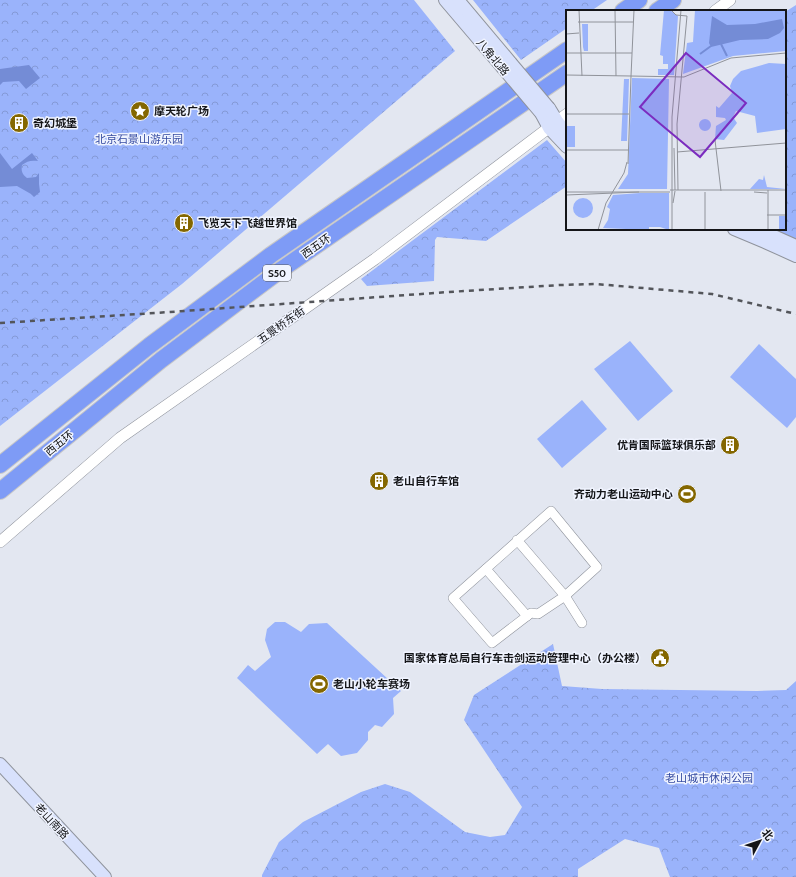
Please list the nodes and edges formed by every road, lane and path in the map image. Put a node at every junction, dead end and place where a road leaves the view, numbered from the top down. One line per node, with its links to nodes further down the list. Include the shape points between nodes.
1 (445, 0): 10 (main road, 八角北路)
2 (458, 0): 10 (main road, 八角北路)
3 (639, 0): 6 (highway)
4 (673, 0): 7 (highway)
5 (730, 0): 8 (street)
6 (624, 10)
7 (658, 10)
8 (716, 10)
9 (566, 51): 19 (highway, 西五环 / S50, via 271,255 149,346)
10 (507, 65): 12 (main road, 八角北路, bridge, via 545,111)
11 (566, 74): 20 (highway, 西五环 / S50, via 282,269 161,360)
12 (558, 121): 13 (main road); 14 (main road); 22 (street, 五景桥东街, via 375,259 120,438)
13 (566, 132)
14 (566, 144)
15 (736, 230): 18 (main road)
16 (760, 230): 17 (main road)
17 (796, 246)
18 (796, 256)
19 (0, 466)
20 (0, 492)
21 (517, 540): 23 (street); 24 (street); 24 (street, via 551,511 597,568)
22 (0, 542)
23 (486, 568): 25 (street); 25 (street, via 453,598 492,643)
24 (565, 596): 25 (street, via 538,614 531,613); 26 (street)
25 (527, 616)
26 (582, 623)
27 (0, 764): 28 (main road, 老山南路)
28 (105, 877)

